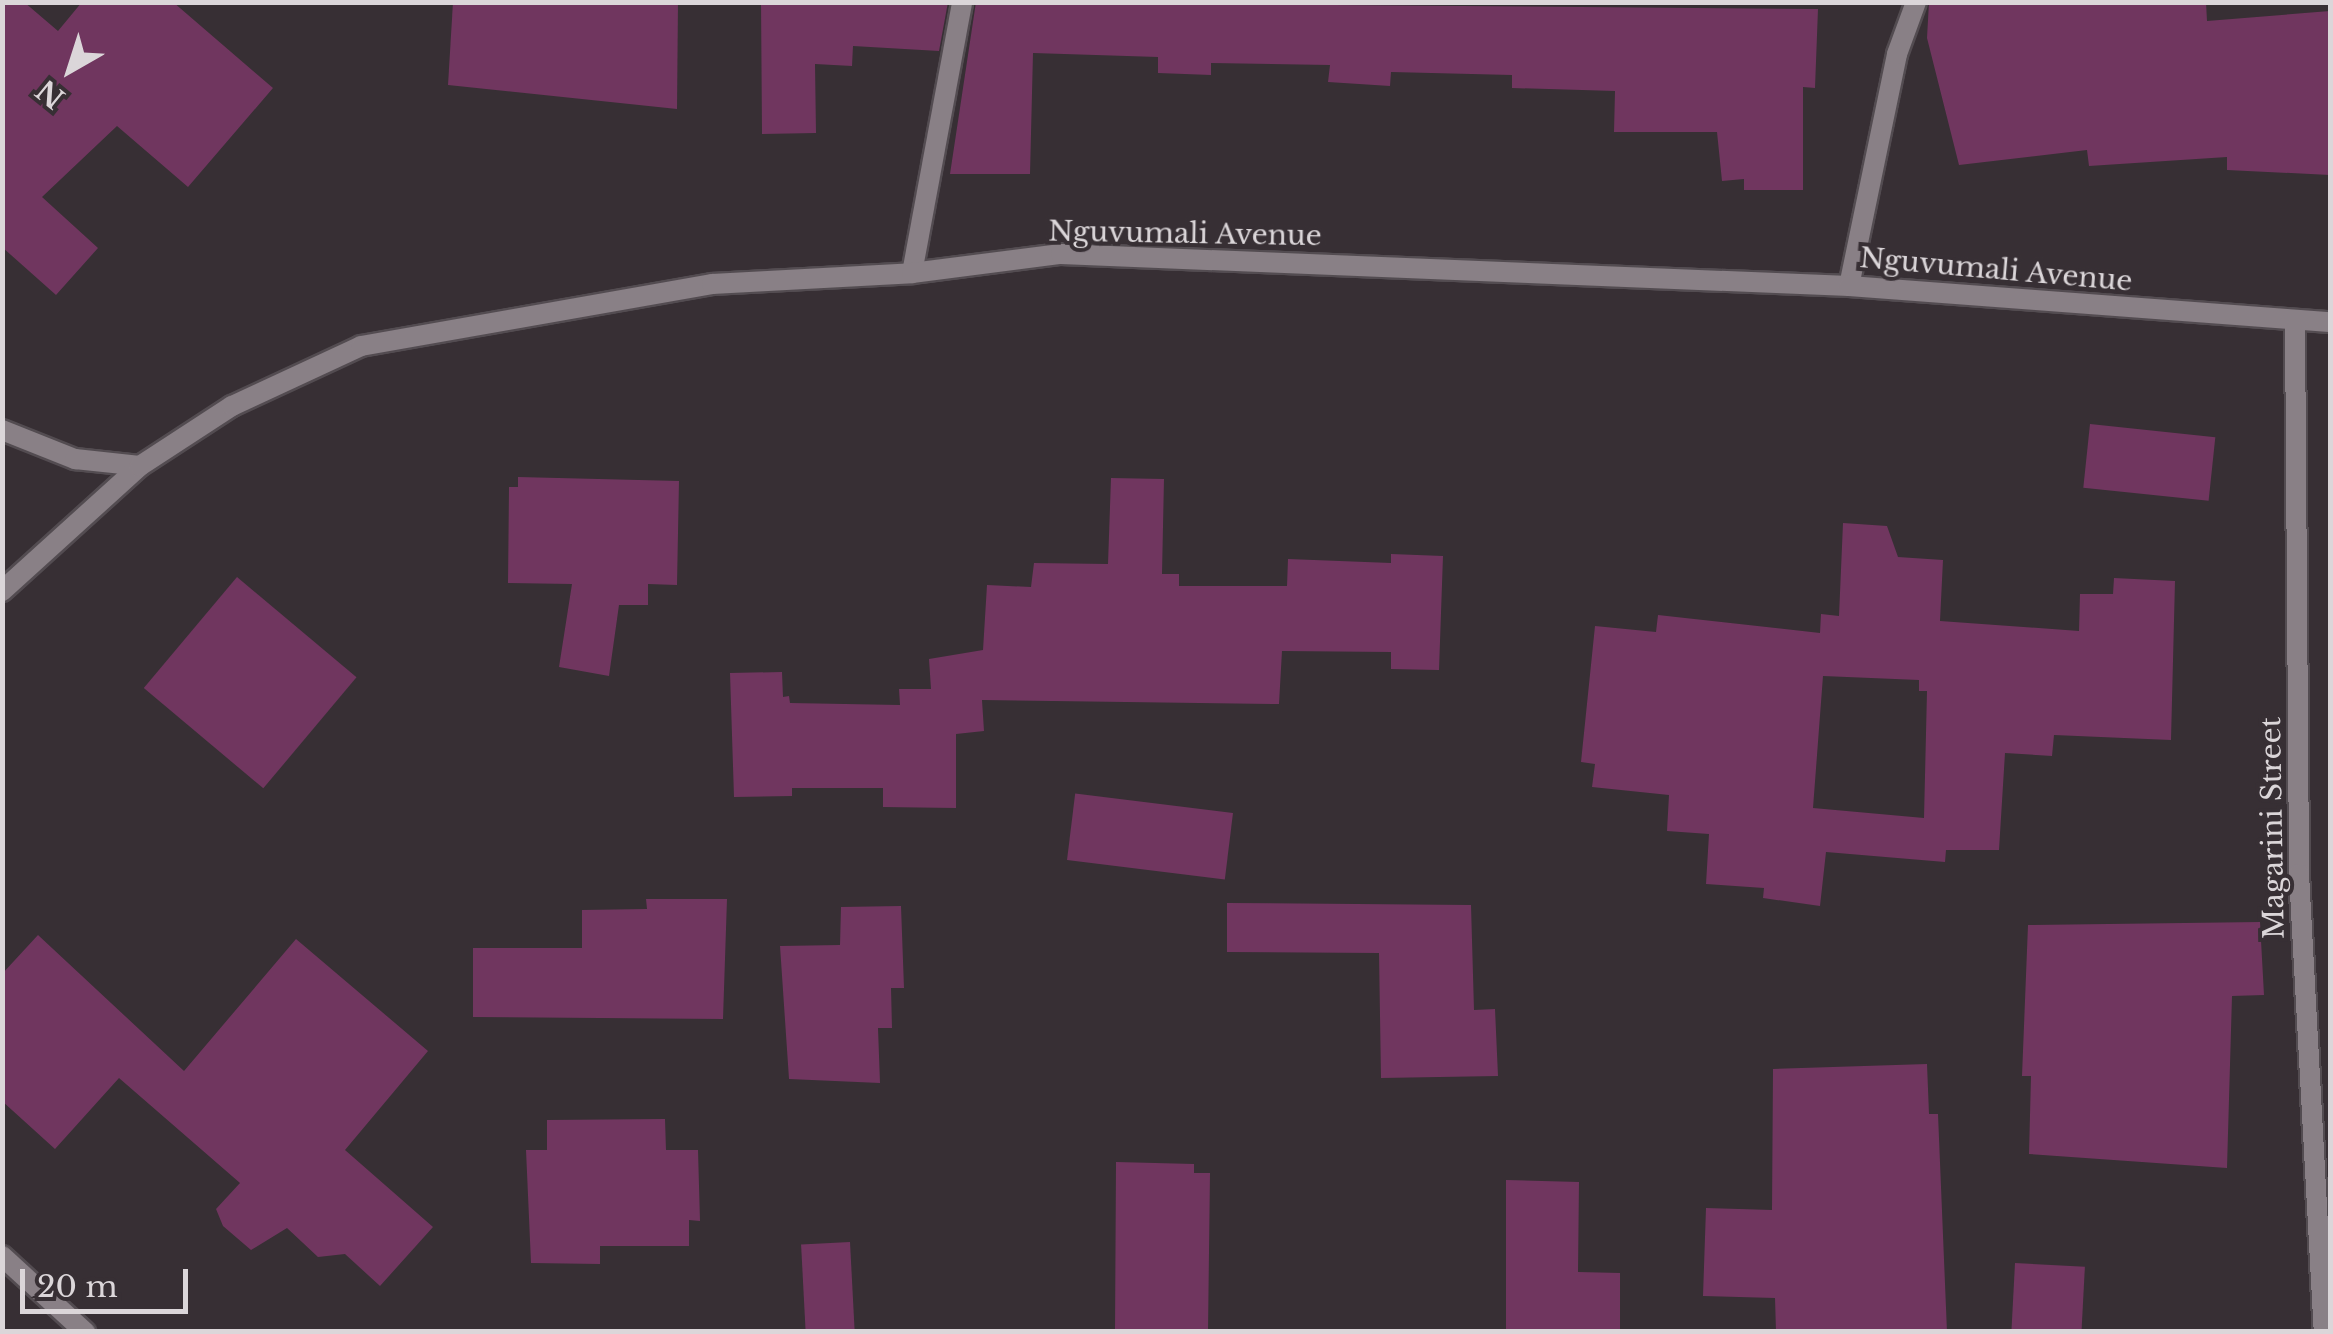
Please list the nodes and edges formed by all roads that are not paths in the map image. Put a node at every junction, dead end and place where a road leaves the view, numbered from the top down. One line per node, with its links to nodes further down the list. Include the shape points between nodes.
1 (962, 2): 3 (street)
2 (1916, 2): 4 (street, via 1897,54)
3 (912, 273): 4 (street, Nguvumali Avenue, via 1061,254); 8 (street, Nguvumali Avenue, via 712,284 361,346 232,406)
4 (1849, 286): 6 (street, Nguvumali Avenue)
5 (2330, 322): 6 (street, Nguvumali Avenue)
6 (2295, 323): 12 (street, Magarini Street, via 2299,874)
7 (2, 430): 8 (street, via 75,459)
8 (140, 466): 9 (street, Nguvumali Avenue)
9 (2, 591)
10 (2, 1256): 11 (street)
11 (85, 1332)
12 (2324, 1332)

